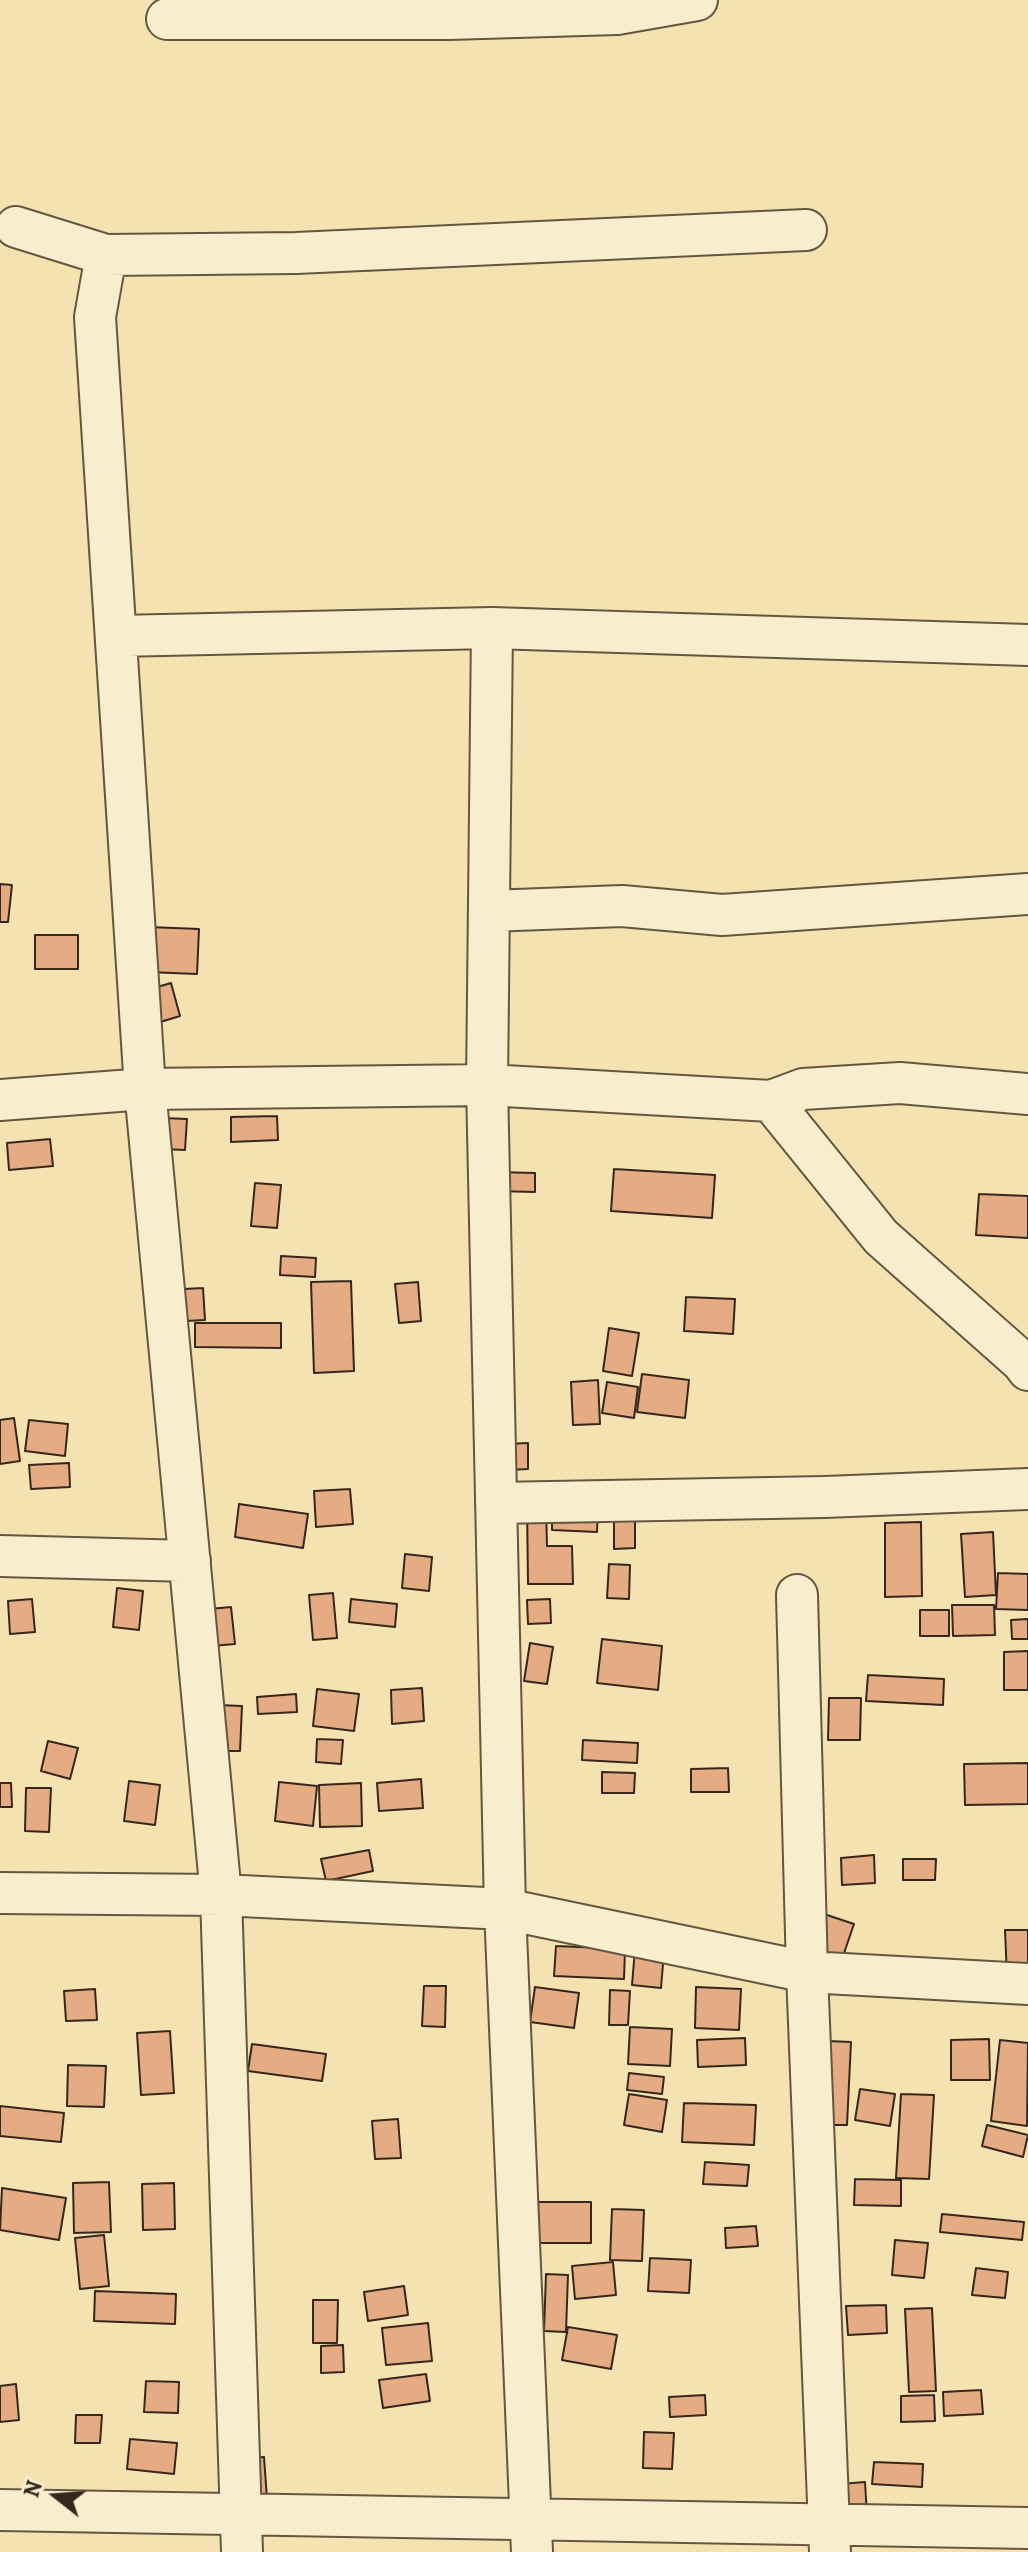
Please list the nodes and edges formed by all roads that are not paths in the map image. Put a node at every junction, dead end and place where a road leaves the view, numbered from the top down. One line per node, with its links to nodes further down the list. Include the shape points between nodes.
1 (697, 0): 2 (street, via 601,14)
2 (167, 19)
3 (16, 227): 5 (street)
4 (806, 230): 5 (street, via 296,253)
5 (106, 255): 7 (street, via 95,317)
6 (492, 628): 7 (street); 8 (street); 10 (street)
7 (116, 636): 12 (street)
8 (1028, 645)
9 (1028, 894): 10 (street, via 722,915 622,906)
10 (489, 911): 11 (street)
11 (487, 1085): 12 (street); 15 (street); 18 (street)
12 (145, 1089): 14 (street); 20 (street)
13 (1028, 1094): 15 (street, via 900,1083 803,1089)
14 (0, 1100)
15 (771, 1101): 16 (street, via 881,1237)
16 (1028, 1370)
17 (1028, 1489): 18 (street)
18 (496, 1503): 24 (street)
19 (0, 1556): 20 (street)
20 (190, 1561): 23 (street)
21 (797, 1595): 25 (street)
22 (0, 1893): 23 (street)
23 (221, 1895): 24 (street); 29 (street)
24 (505, 1909): 25 (street); 30 (street)
25 (807, 1972): 26 (street); 31 (street)
26 (1028, 1984)
27 (0, 2510): 29 (street)
28 (1028, 2528): 31 (street)
29 (242, 2533): 30 (street)
30 (531, 2536): 31 (street)
31 (829, 2538)

